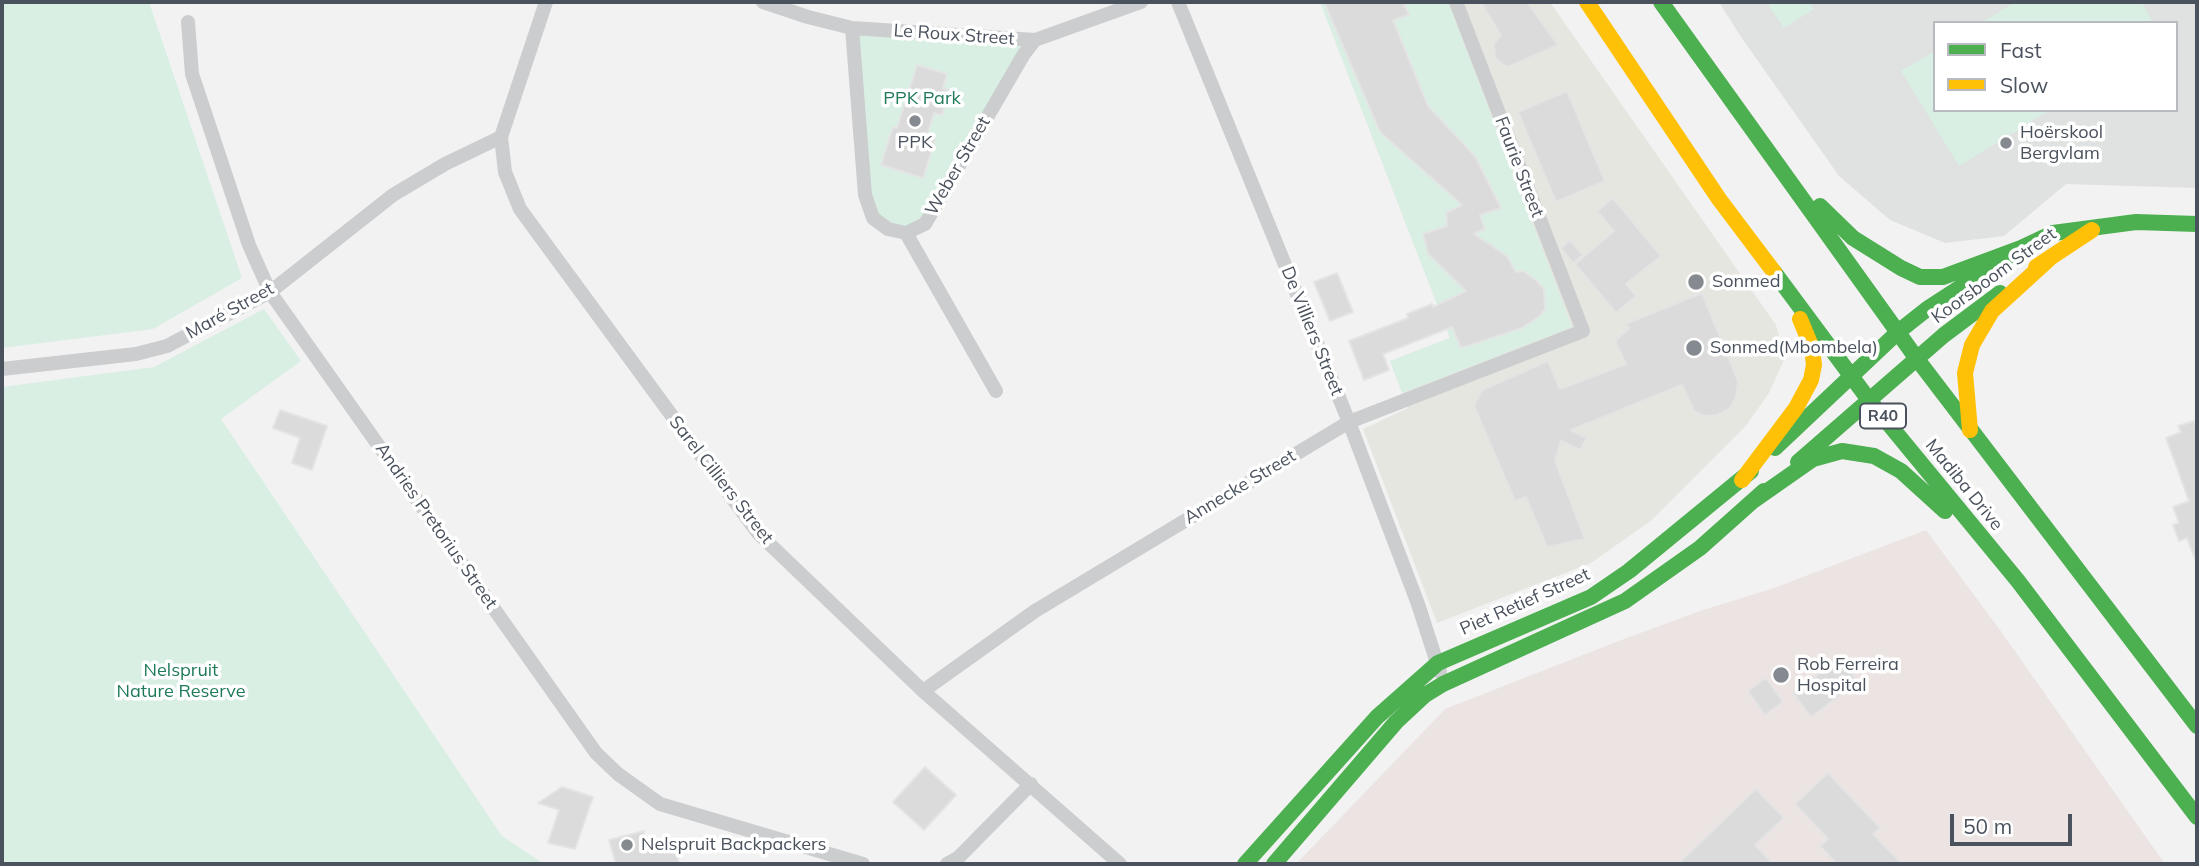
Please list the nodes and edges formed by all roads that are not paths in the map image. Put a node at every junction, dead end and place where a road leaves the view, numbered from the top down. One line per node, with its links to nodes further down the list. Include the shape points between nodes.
1 (546, 2): 11 (street, Sarel Cilliers Street)
2 (763, 2): 9 (street, Le Roux Street)
3 (1142, 2): 10 (street, Le Roux Street)
4 (1178, 2): 27 (street, De Villiers Street)
5 (1456, 2): 20 (street, Faurie Street)
6 (1587, 2): 18 (main road, Madiba Drive / R40, via 1705,178)
7 (1661, 2): 12 (main road, Madiba Drive)
8 (188, 22): 19 (street, Andries Pretorius Street, via 192,74 249,245)
9 (852, 28): 10 (street, Le Roux Street); 15 (street, via 865,195 873,218 888,229)
10 (1035, 40): 15 (street, Weber Street, via 925,224)
11 (501, 137): 19 (street, Maré Street, via 393,195); 34 (street, Sarel Cilliers Street, via 505,172 520,209 758,533)
12 (1777, 165): 16 (main road, via 1853,238 1920,277 1943,277); 21 (main road, Madiba Drive)
13 (2197, 224): 14 (main road, Koorsboom Street, via 2136,222)
14 (2096, 228): 16 (main road, Koorsboom Street, via 2053,233); 17 (main road, Koorsboom Street)
15 (906, 233): 25 (street)
16 (2021, 248): 21 (main road, Koorsboom Street)
17 (2049, 259): 22 (main road, Koorsboom Street); 28 (main road, via 1992,310 1972,345 1965,373)
18 (1787, 287): 24 (main road, Madiba Drive / R40); 29 (main road, via 1812,348 1811,380 1796,408)
19 (270, 292): 23 (street, Maré Street, via 167,346 136,354); 38 (street, Andries Pretorius Street, via 610,767 660,804)
20 (1583, 331): 27 (street, Annecke Street)
21 (1898, 332): 22 (main road, Madiba Drive); 24 (main road, Piet Retief Street)
22 (1917, 359): 26 (main road); 28 (main road, Madiba Drive)
23 (2, 369)
24 (1851, 375): 26 (main road, Madiba Drive / R40); 29 (main road, Piet Retief Street)
25 (996, 391)
26 (1869, 400): 30 (main road); 31 (main road, Madiba Drive / R40)
27 (1349, 422): 32 (street, De Villiers Street); 34 (street, Annecke Street, via 1035,611)
28 (1970, 430): 35 (main road, Madiba Drive)
29 (1742, 480): 32 (main road, Piet Retief Street, via 1591,597)
30 (1753, 501): 31 (main road, via 1813,459 1842,451 1874,456 1911,478); 33 (main road, via 1700,548 1625,601)
31 (2018, 581): 37 (main road, Madiba Drive / R40)
32 (1438, 663): 33 (street, De Villiers Street); 41 (main road, Piet Retief Street, via 1377,717)
33 (1443, 684): 42 (main road, via 1396,722)
34 (923, 691): 36 (street, Sarel Cilliers Street)
35 (2197, 726)
36 (1031, 784): 39 (street); 40 (street, Sarel Cilliers Street)
37 (2197, 817)
38 (863, 864)
39 (947, 864)
40 (1120, 864)
41 (1245, 864)
42 (1274, 864)

